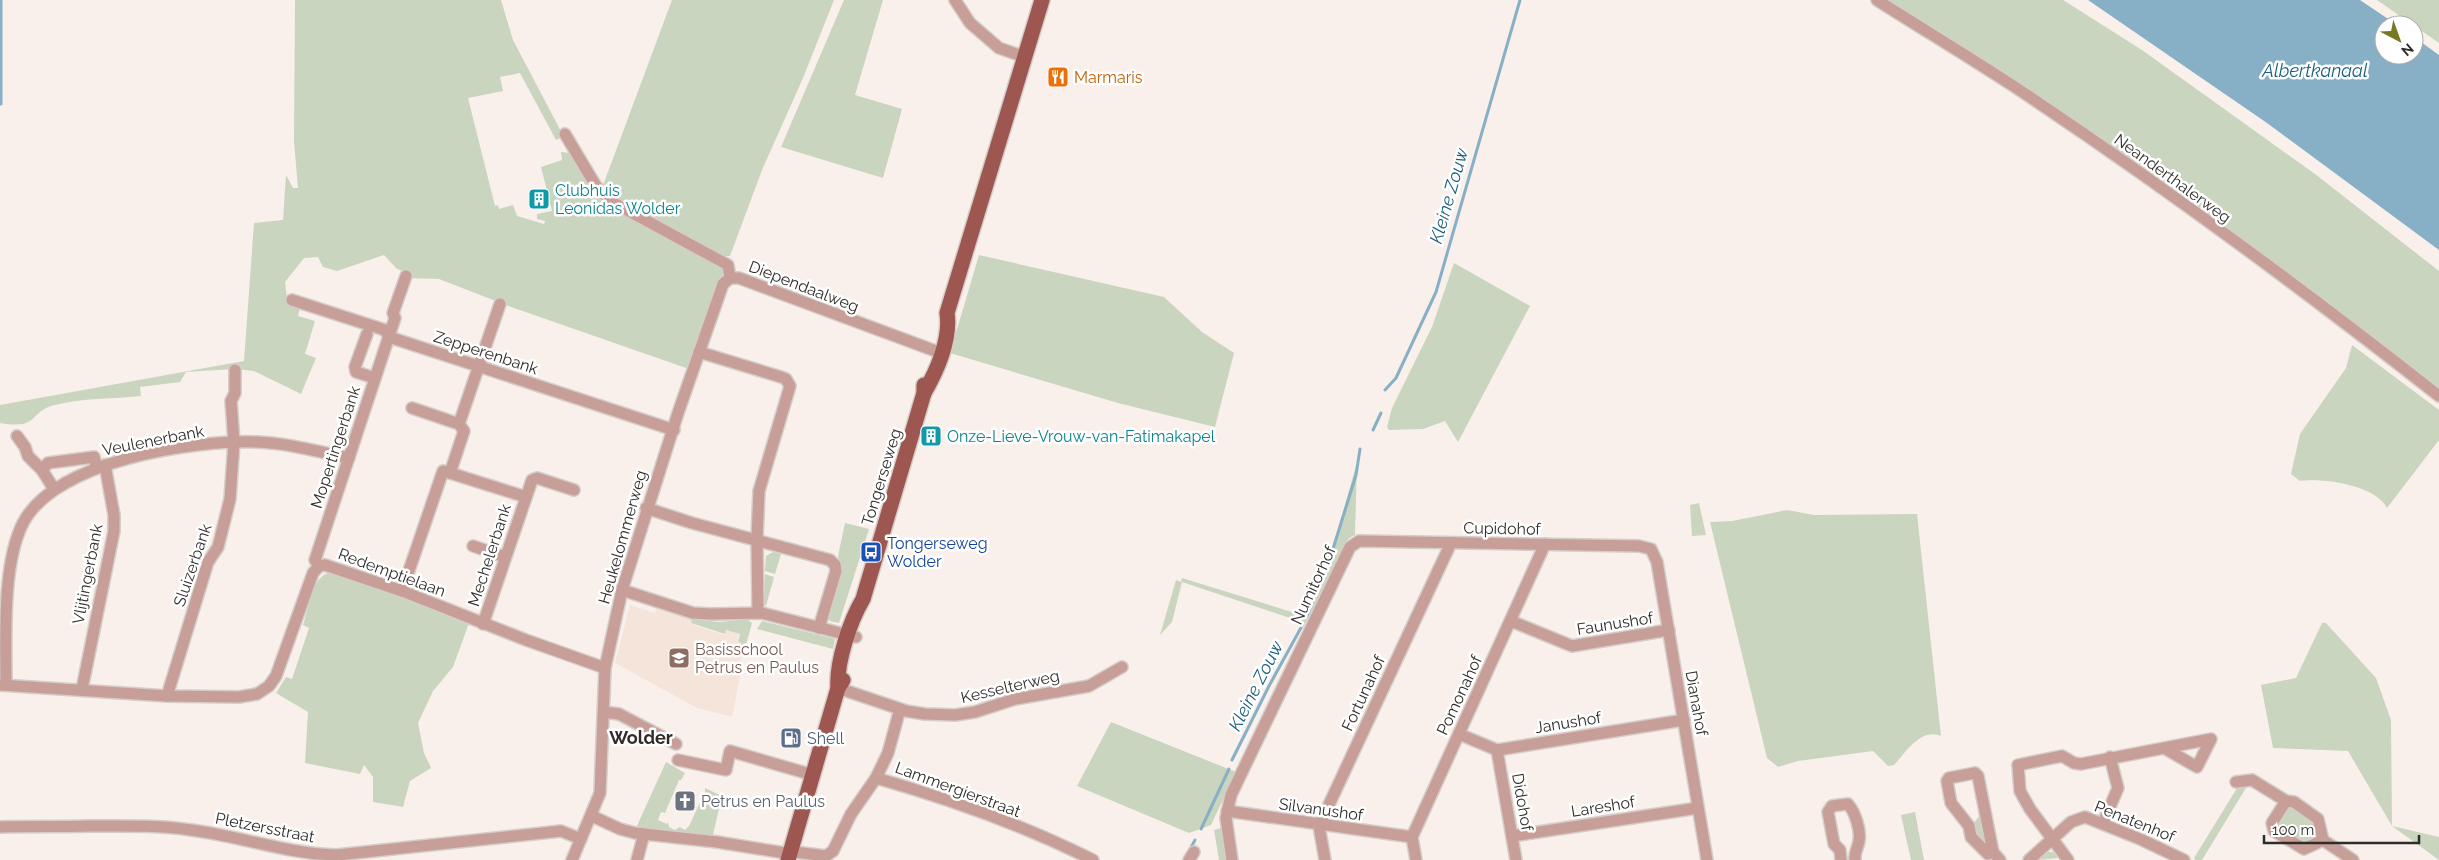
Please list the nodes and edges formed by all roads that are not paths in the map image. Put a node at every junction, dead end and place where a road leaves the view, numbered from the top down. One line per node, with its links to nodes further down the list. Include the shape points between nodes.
1 (955, 0): 4 (street, via 970,23 998,48)
2 (1042, 0): 4 (main road)
3 (1877, 0): 17 (street, Neanderthalerweg, via 2018,89 2133,169 2346,323)
4 (1025, 57): 12 (main road, Tongerseweg, via 948,313 941,320)
5 (565, 134): 7 (street, Diependaalweg, via 596,186 612,202 728,265)
6 (406, 276): 11 (street, Mopertingerbank, via 393,313 395,318)
7 (730, 278): 12 (street, Diependaalweg, via 739,278); 13 (street, Heukelommerweg, via 723,284)
8 (292, 300): 11 (street, Zepperenbank, via 385,330)
9 (500, 304): 14 (street)
10 (368, 334): 16 (street, via 355,367 356,372)
11 (389, 337): 14 (street, Zepperenbank); 16 (street, Mopertingerbank)
12 (936, 351): 47 (main road, Tongerseweg, via 925,372 924,393 863,599 855,612)
13 (698, 352): 20 (street, Heukelommerweg); 31 (street, via 781,376 790,386 760,485)
14 (479, 367): 19 (street); 20 (street, Zepperenbank)
15 (235, 370): 22 (street, via 235,393 231,401)
16 (375, 378): 23 (street, Mopertingerbank)
17 (2439, 396)
18 (412, 408): 19 (street)
19 (459, 424): 26 (street, via 464,431)
20 (674, 430): 30 (street, Heukelommerweg)
21 (17, 436): 25 (street, via 28,456)
22 (234, 442): 23 (street, Veulenerbank, via 290,446); 24 (street, Veulenerbank, via 151,454); 53 (street, Sluizerbank, via 230,498 218,547 208,562)
23 (350, 458): 38 (street, Mopertingerbank, via 315,560)
24 (101, 466): 25 (street, via 94,457 48,463); 27 (street, Veulenerbank); 52 (street, Vlijtingerbank, via 114,515 114,531)
25 (42, 470): 27 (street)
26 (450, 473): 29 (street, Mechelerbank); 40 (street, via 443,471)
27 (54, 489): 41 (street, Veulenerbank, via 20,528)
28 (574, 490): 29 (street, Mechelerbank, via 536,478 531,482)
29 (526, 497): 37 (street, Mechelerbank)
30 (646, 508): 31 (street); 39 (street, Heukelommerweg)
31 (757, 539): 42 (street); 45 (street, via 830,560 836,565)
32 (1451, 543): 33 (street, Cupidohof); 35 (street, Cupidohof, via 1359,542); 71 (street, Fortunahof)
33 (1545, 544): 36 (street, Cupidohof, via 1639,546); 43 (street, Pomonahof)
34 (473, 546): 37 (street)
35 (1350, 546): 68 (street, Numitorhof, via 1231,795)
36 (1654, 551): 46 (street, Dianahof)
37 (505, 557): 44 (street, Mechelerbank)
38 (319, 566): 40 (street, Redemptielaan, via 331,565); 53 (street, Redemptielaan, via 313,573 276,676 269,686 257,694 246,696)
39 (622, 590): 42 (street, via 693,612); 49 (street, Heukelommerweg)
40 (402, 591): 44 (street, Redemptielaan)
41 (3, 603): 50 (street, Veulenerbank)
42 (758, 613): 45 (street)
43 (1511, 621): 46 (street, Faunushof, via 1572,646); 57 (street, Pomonahof)
44 (483, 624): 49 (street, Redemptielaan)
45 (819, 628): 47 (street)
46 (1669, 630): 56 (street, Dianahof)
47 (852, 636): 51 (main road, Tongerseweg, via 836,674)
48 (1122, 667): 54 (street, Kesselterweg, via 1089,686 1015,699 964,714 925,714)
49 (605, 668): 55 (street, Heukelommerweg)
50 (3, 684): 52 (street, Redemptielaan)
51 (838, 688): 54 (street, Kesselterweg); 63 (main road, Tongerseweg)
52 (82, 690): 53 (street, Redemptielaan)
53 (167, 696)
54 (900, 709): 64 (street, via 888,753)
55 (604, 712): 58 (street, via 620,714); 69 (street, Heukelommerweg, via 601,787)
56 (1684, 720): 60 (street, Janushof); 67 (street, Dianahof)
57 (1459, 734): 60 (street); 75 (street, Pomonahof)
58 (676, 744)
59 (2164, 748): 61 (street)
60 (1497, 750): 74 (street, Didohof)
61 (2110, 757): 70 (street, via 2118,788); 77 (street, via 2081,764 2062,756 2018,766 2020,791)
62 (678, 760): 63 (street, via 726,770 729,756)
63 (813, 775): 79 (main road, Tongerseweg)
64 (876, 778): 79 (street, Lammergierstraat, via 829,854); 83 (street, Lammergierstraat, via 977,812)
65 (2236, 782): 66 (street, via 2252,780)
66 (2286, 801): 78 (street, via 2294,802 2318,819); 78 (street, via 2272,824 2274,831 2304,849)
67 (1698, 808): 74 (street, Lareshof); 88 (street, Dianahof)
68 (1227, 811): 71 (street, Silvanushof); 84 (street, Numitorhof)
69 (592, 816): 73 (street, via 620,829); 76 (street, Heukelommerweg)
70 (2103, 823): 77 (street, Penatenhof, via 2078,818); 93 (street, Penatenhof)
71 (1319, 826): 75 (street, Silvanushof); 85 (street)
72 (0, 827): 76 (street, Pletzersstraat, via 142,825 200,831 300,853 337,855 561,831)
73 (644, 834): 79 (street, via 717,842); 82 (street)
74 (1512, 836): 87 (street, Didohof)
75 (1412, 837): 86 (street)
76 (581, 839): 81 (street, Heukelommerweg)
77 (2052, 840): 91 (street, Penatenhof); 92 (street)
78 (2323, 840): 94 (street)
79 (789, 856)
80 (1997, 856): 80 (street, via 1988,854 1971,837 1969,826 1951,802 1949,778 1975,773 1978,776)
81 (572, 860)
82 (637, 860)
83 (1093, 860)
84 (1232, 860)
85 (1325, 860)
86 (1416, 860)
87 (1516, 860)
88 (1708, 860)
89 (1841, 860): 90 (street, via 1840,850 1834,844 1828,812 1832,806 1848,804 1854,810 1859,840)
90 (1855, 860)
91 (2029, 860)
92 (2068, 860)
93 (2184, 860)
94 (2353, 860)

